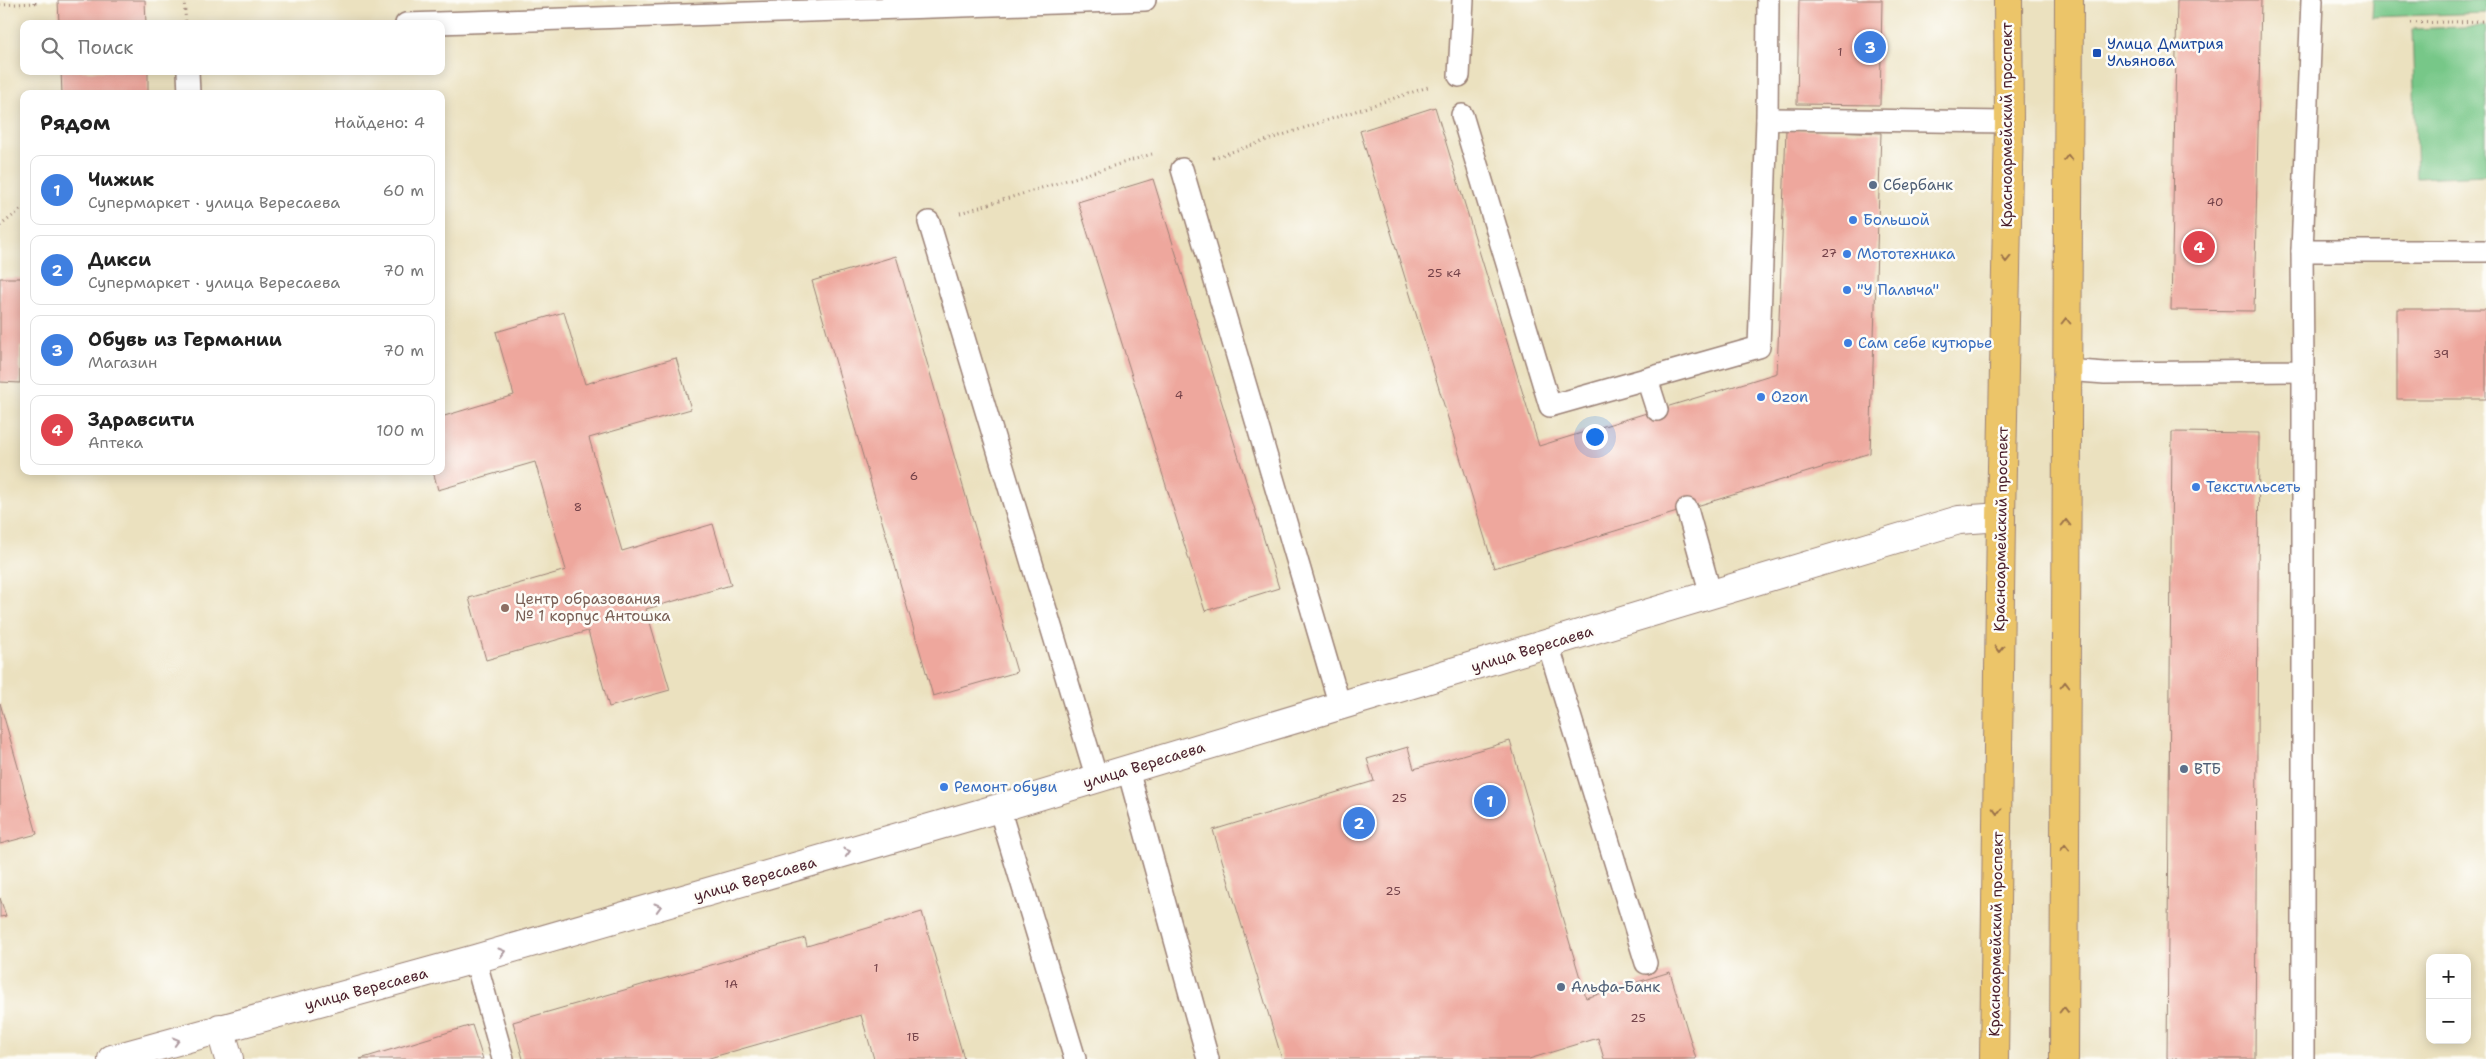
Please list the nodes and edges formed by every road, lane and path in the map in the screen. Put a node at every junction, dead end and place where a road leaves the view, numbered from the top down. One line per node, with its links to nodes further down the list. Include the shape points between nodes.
1 (35, 0): 9 (path, via 35,3)
2 (184, 0): 11 (path)
3 (1145, 0): 10 (lane)
4 (1463, 0): 16 (lane)
5 (1768, 0): 19 (lane)
6 (2008, 0): 20 (main road, Красноармейский проспект)
7 (2069, 0): 27 (main road, one-way to 7)
8 (2312, 0): 26 (lane)
9 (0, 5)
10 (673, 8): 13 (lane)
11 (186, 20)
12 (2486, 21): 14 (path)
13 (445, 22)
14 (2411, 23)
15 (188, 75): 17 (lane)
16 (1458, 76): 21 (path)
17 (189, 90)
18 (1462, 114): 29 (lane, via 1550,406)
19 (1767, 119): 20 (lane); 29 (lane, via 1758,347)
20 (2009, 122): 32 (main road, Красноармейский проспект, one-way to 32)
21 (1182, 169): 23 (path, via 1152,154); 35 (lane)
22 (20, 210): 24 (path)
23 (929, 222): 37 (lane)
24 (0, 226)
25 (2486, 250): 26 (lane)
26 (2302, 251): 28 (lane)
27 (2066, 370): 28 (lane, via 2105,373); 48 (main road, one-way to 27)
28 (2303, 370): 49 (lane)
29 (1648, 379): 30 (lane)
30 (1657, 410)
31 (1686, 509): 33 (lane)
32 (2000, 517): 33 (street, улица Вересаева, via 1959,520); 47 (main road, Красноармейский проспект, one-way to 47)
33 (1711, 595): 34 (street, улица Вересаева)
34 (1548, 644): 35 (street, улица Вересаева); 40 (lane)
35 (1340, 706): 36 (street, улица Вересаева)
36 (1128, 770): 37 (street, улица Вересаева); 46 (lane)
37 (1097, 779): 38 (street, улица Вересаева)
38 (1000, 808): 39 (street, улица Вересаева, one-way to 38); 45 (lane)
39 (475, 960): 41 (street, улица Вересаева); 44 (lane)
40 (1646, 963)
41 (220, 1028): 42 (street, улица Вересаева, one-way to 41); 43 (street)
42 (112, 1059)
43 (229, 1059)
44 (503, 1059)
45 (1075, 1059)
46 (1208, 1059)
47 (1994, 1059)
48 (2064, 1059)
49 (2303, 1059)

